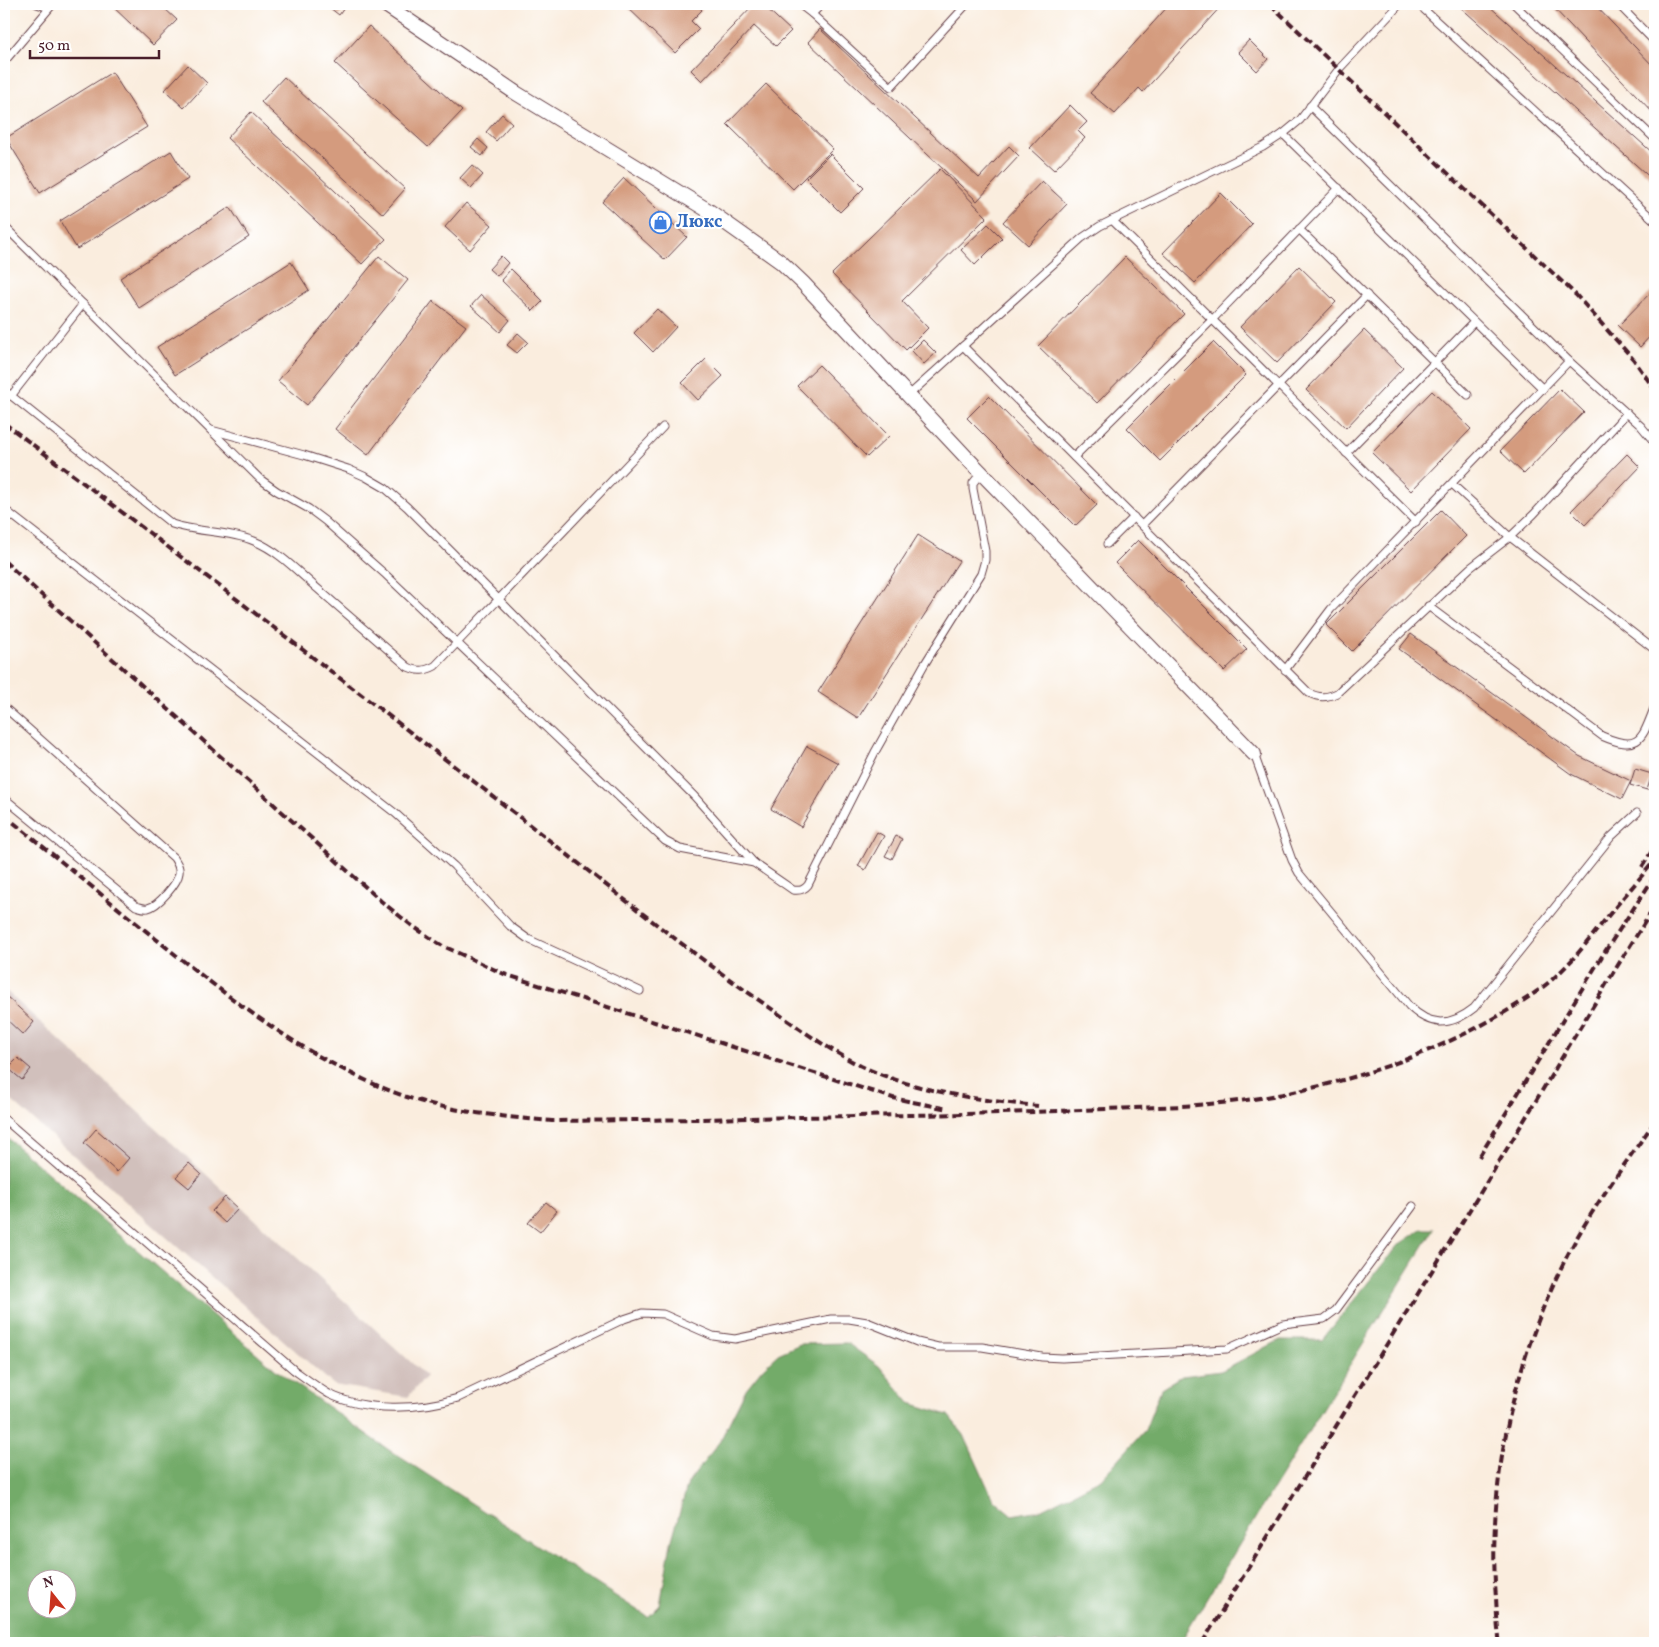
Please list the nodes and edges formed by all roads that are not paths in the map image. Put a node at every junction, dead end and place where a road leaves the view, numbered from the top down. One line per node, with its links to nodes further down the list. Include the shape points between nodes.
1 (37, 4): 10 (lane)
2 (384, 4): 32 (street, via 516,93 752,240 804,283)
3 (799, 4): 11 (lane)
4 (822, 4): 11 (lane)
5 (967, 4): 11 (lane, via 891,87)
6 (1400, 4): 14 (lane)
7 (1418, 4): 19 (lane)
8 (1514, 4): 16 (lane)
9 (1618, 4): 12 (lane)
10 (51, 6): 13 (lane)
11 (812, 14)
12 (1655, 42)
13 (4, 62)
14 (1310, 106): 15 (lane); 27 (lane)
15 (1284, 134): 17 (lane); 18 (lane)
16 (1655, 139)
17 (1339, 188): 21 (lane); 25 (lane)
18 (1112, 220): 24 (lane); 26 (lane, via 1082,238)
19 (1655, 221)
20 (4, 226): 23 (lane)
21 (1299, 229): 22 (lane); 24 (lane)
22 (1367, 295): 28 (lane); 29 (lane)
23 (83, 304): 34 (lane); 37 (lane)
24 (1212, 320): 29 (lane); 40 (lane)
25 (1474, 322): 28 (lane); 30 (lane)
26 (963, 346): 32 (lane); 40 (lane)
27 (1569, 361): 30 (lane); 35 (lane)
28 (1434, 362): 33 (lane); 39 (lane)
29 (1279, 386): 39 (lane); 46 (lane)
30 (1543, 389): 42 (lane)
31 (4, 390): 34 (lane)
32 (909, 395): 41 (street)
33 (1468, 395)
34 (10, 396): 51 (lane, via 172,524 255,541 282,558 408,667 418,671 436,666)
35 (1627, 413): 38 (lane); 47 (lane)
36 (663, 427): 49 (lane)
37 (211, 430): 49 (lane, via 348,469 385,488); 51 (lane, via 260,479 325,521)
38 (1655, 442)
39 (1346, 452): 45 (lane)
40 (1074, 458): 44 (lane)
41 (980, 472): 56 (street); 59 (lane, via 973,489 985,551 980,574 871,759 808,885 799,891 793,890)
42 (1452, 484): 45 (lane); 47 (lane)
43 (4, 509): 60 (lane, via 395,813 454,866 516,930 528,939)
44 (1134, 517): 46 (lane); 48 (lane)
45 (1416, 522): 53 (lane, via 1331,609)
46 (1142, 525): 53 (lane)
47 (1510, 537): 50 (lane); 52 (lane)
48 (1108, 544)
49 (499, 600): 51 (lane); 59 (lane, via 694,796)
50 (1428, 606): 53 (lane, via 1337,693 1317,697 1308,693); 54 (lane, via 1602,736 1618,743 1638,741)
51 (457, 643): 59 (lane, via 664,841 680,849)
52 (1655, 650)
53 (1285, 670)
54 (1655, 706)
55 (4, 707): 57 (lane, via 174,858 179,874 158,903 150,908 136,906)
56 (1254, 754): 58 (lane, via 1299,873 1408,1006 1419,1016 1437,1022 1456,1019 1474,1008 1611,837)
57 (4, 798)
58 (1637, 813)
59 (754, 863)
60 (640, 991)
61 (4, 1119): 62 (lane, via 294,1370 329,1393 354,1403 380,1408 440,1404 458,1398 642,1313 663,1314 713,1336 735,1339 831,1319 849,1319 867,1322 917,1342 982,1347 1042,1357 1227,1349 1282,1324 1324,1319 1336,1310)
62 (1413, 1206)

